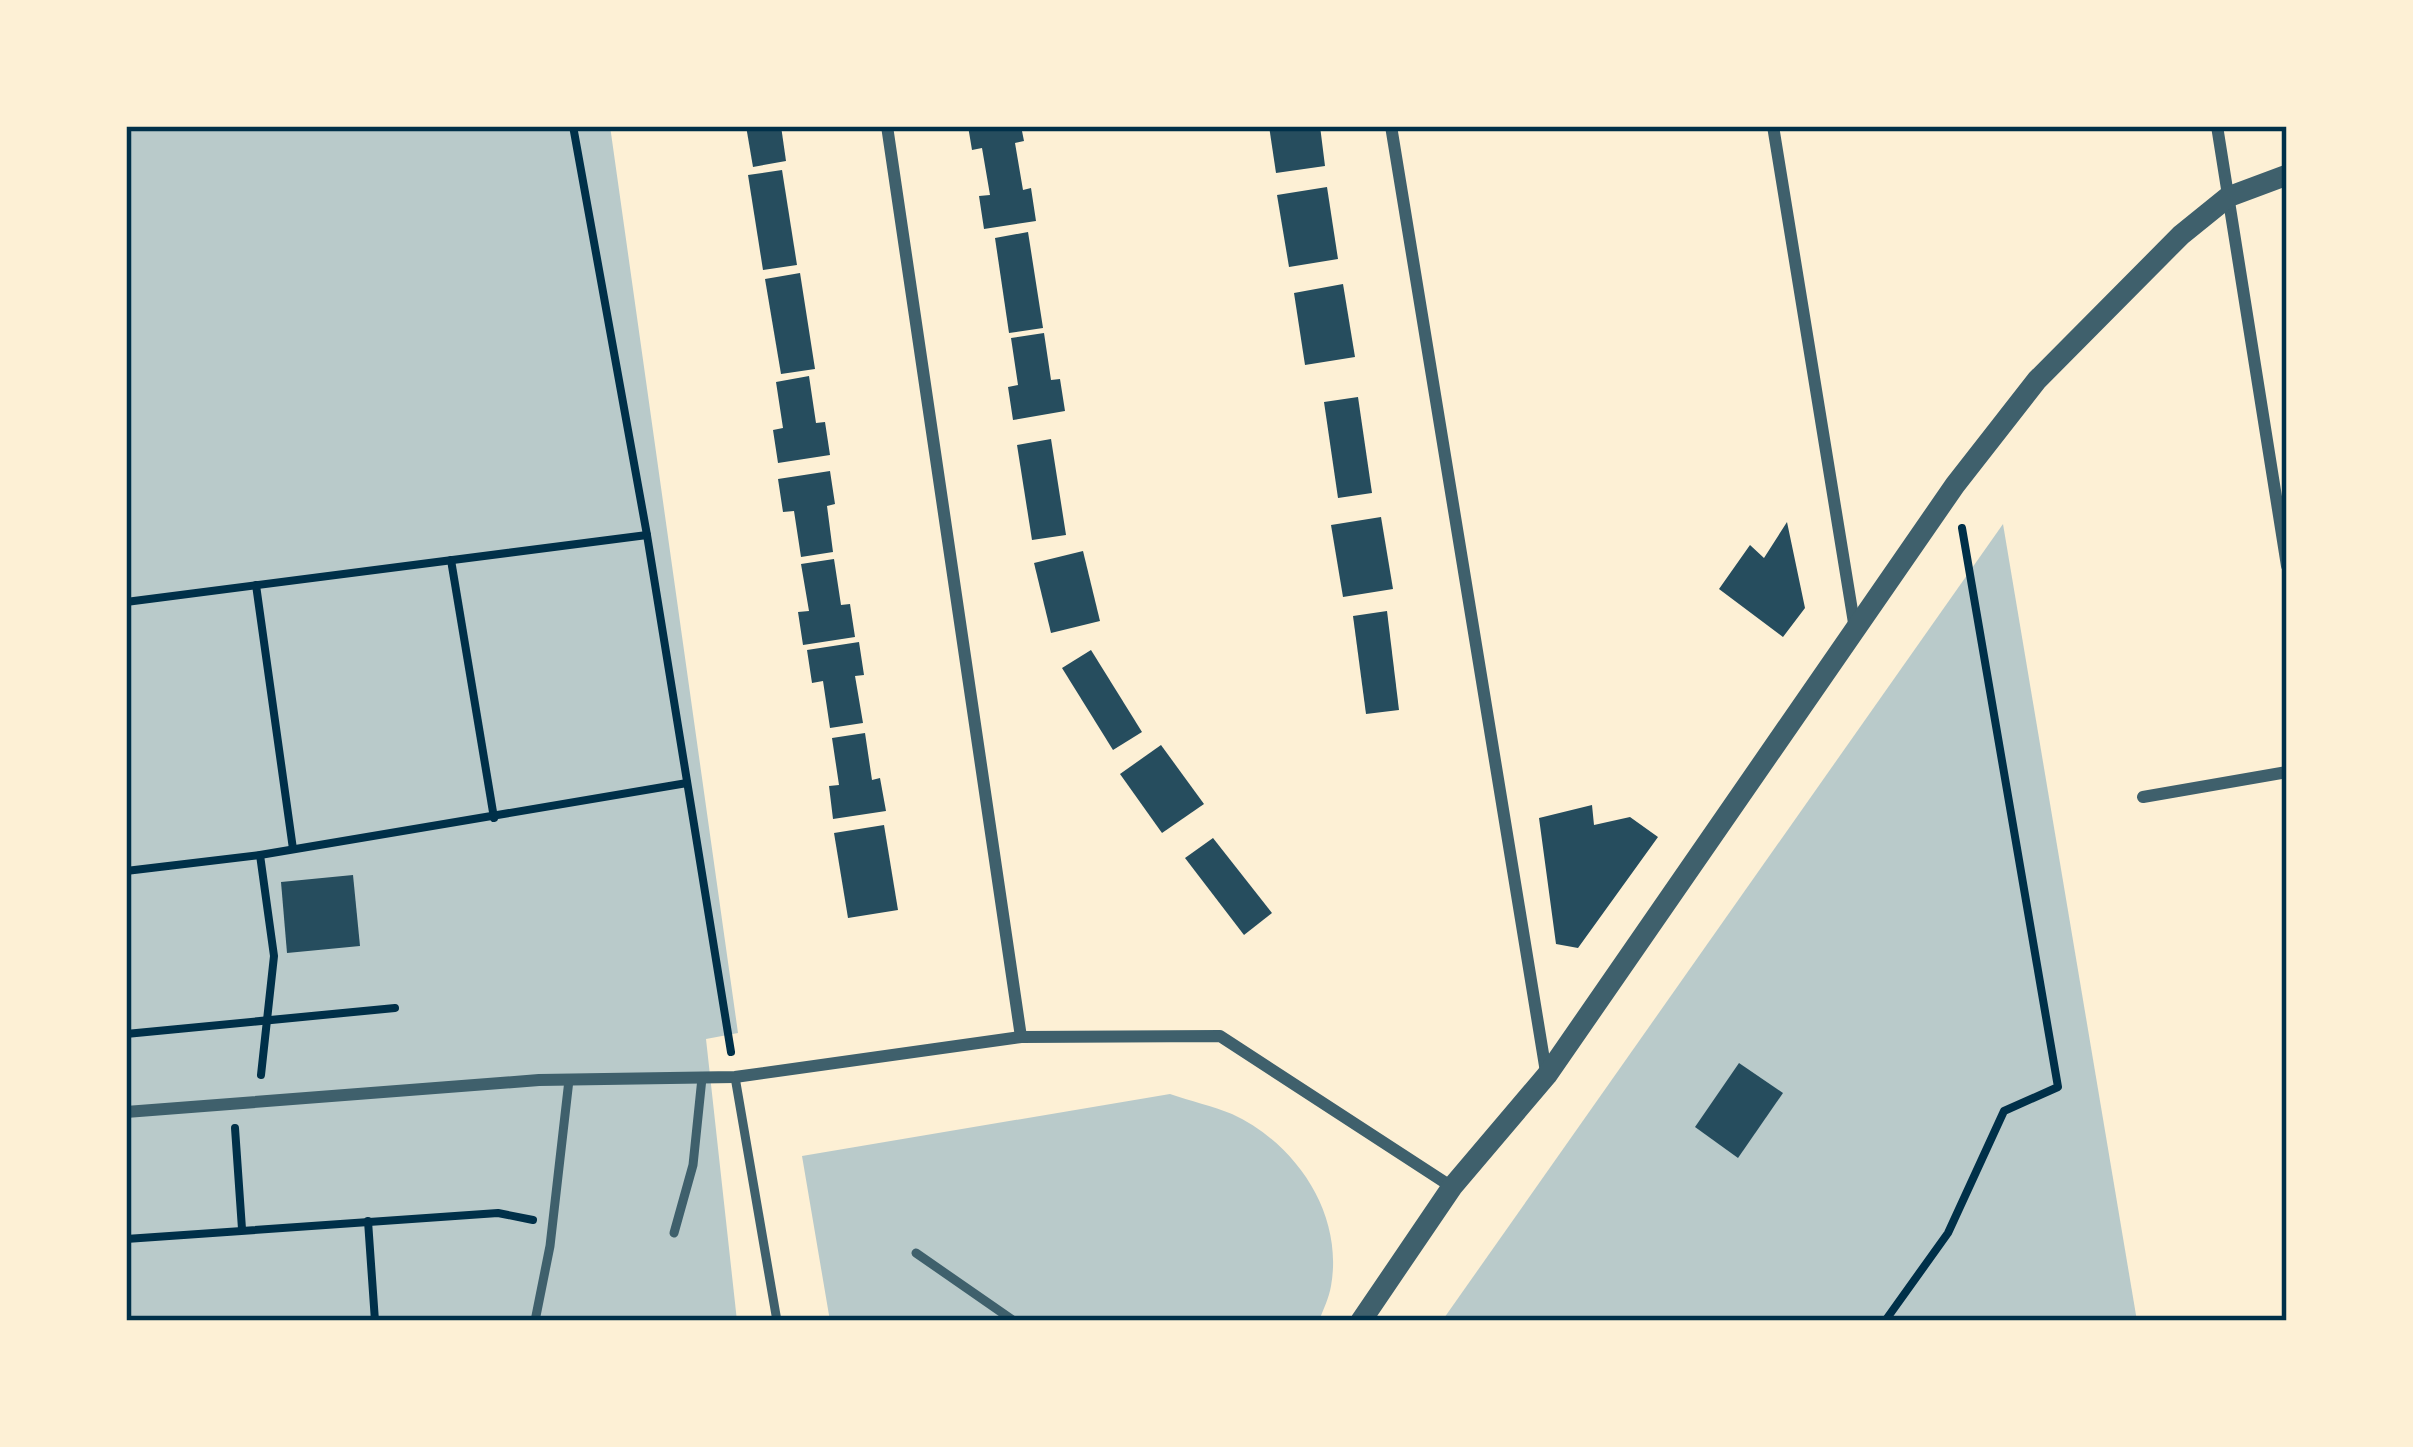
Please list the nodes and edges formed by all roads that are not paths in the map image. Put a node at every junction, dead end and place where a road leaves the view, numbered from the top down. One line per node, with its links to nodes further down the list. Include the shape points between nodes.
1 (887, 126): 11 (street)
2 (1391, 126): 12 (street)
3 (1773, 126): 8 (street)
4 (2217, 126): 6 (street)
5 (2287, 175): 6 (street)
6 (2228, 197): 7 (street); 8 (street, via 2037,380)
7 (2287, 566)
8 (1855, 630): 12 (street)
9 (2287, 772): 10 (street)
10 (2143, 797)
11 (1021, 1037): 13 (street); 17 (street, via 1220,1036)
12 (1547, 1075): 17 (street)
13 (735, 1077): 14 (street); 21 (lane)
14 (702, 1078): 15 (street); 18 (lane, via 693,1165)
15 (568, 1080): 16 (street); 20 (lane)
16 (126, 1112)
17 (1452, 1187): 23 (street)
18 (674, 1233)
19 (916, 1253): 22 (lane)
20 (536, 1321)
21 (777, 1321)
22 (1015, 1321)
23 (1361, 1321)

